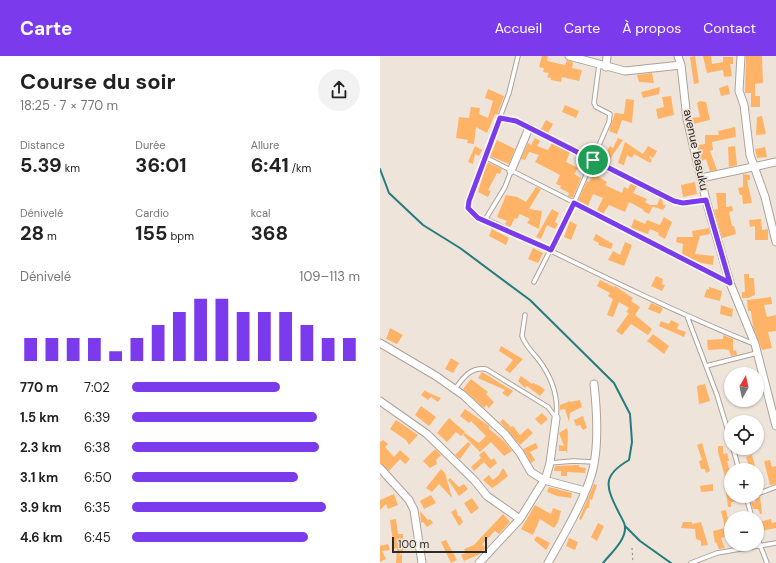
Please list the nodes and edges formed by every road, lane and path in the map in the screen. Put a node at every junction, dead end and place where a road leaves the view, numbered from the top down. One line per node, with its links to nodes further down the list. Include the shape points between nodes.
1 (518, 56): 8 (lane)
2 (569, 56): 7 (street)
3 (607, 56): 7 (street)
4 (678, 56): 6 (street, avenue basuku)
5 (741, 56): 13 (street, via 739,91 744,105 750,155)
6 (682, 65): 7 (street, via 625,72); 15 (street, avenue basuku, via 687,119)
7 (603, 66): 11 (lane, via 594,103 611,116)
8 (500, 118): 9 (lane, via 512,119); 10 (lane)
9 (529, 128): 11 (lane); 14 (street)
10 (485, 157): 14 (lane); 18 (lane, via 468,208 478,218)
11 (593, 160): 16 (lane, via 674,201 683,203); 17 (lane)
12 (776, 162): 13 (street)
13 (754, 166): 15 (street); 19 (street)
14 (511, 171): 17 (lane); 18 (lane, via 506,187)
15 (701, 178): 16 (street, avenue basuku)
16 (706, 200): 22 (street, avenue basuku)
17 (574, 203): 20 (lane); 22 (lane)
18 (485, 220): 20 (lane)
19 (776, 242)
20 (551, 250): 21 (lane); 24 (lane)
21 (534, 282)
22 (730, 283): 26 (street, avenue basuku)
23 (525, 314): 32 (lane, via 522,336 545,368 552,383 557,402)
24 (687, 316): 26 (lane); 28 (lane)
25 (380, 343): 30 (street)
26 (755, 344): 27 (street, avenue basuku)
27 (757, 353): 28 (lane); 34 (street, avenue basuku)
28 (706, 366): 33 (lane)
29 (594, 384): 35 (street, via 598,417)
30 (455, 389): 32 (lane, via 469,372 486,369 548,407); 38 (street, via 505,434 520,453 527,468)
31 (380, 401): 42 (street, via 426,434 487,496)
32 (556, 418): 36 (street)
33 (724, 418)
34 (776, 426)
35 (594, 462): 36 (lane); 40 (street)
36 (550, 463): 38 (street)
37 (380, 468): 48 (street, via 412,505)
38 (544, 480): 40 (street); 42 (street)
39 (776, 487): 41 (lane)
40 (585, 491): 50 (street)
41 (764, 492)
42 (520, 519): 49 (street)
43 (764, 544): 44 (lane)
44 (775, 544)
45 (632, 548): 51 (path)
46 (726, 551): 52 (lane)
47 (762, 551): 53 (lane)
48 (422, 563)
49 (479, 563)
50 (548, 563)
51 (633, 563)
52 (691, 563)
53 (767, 563)

